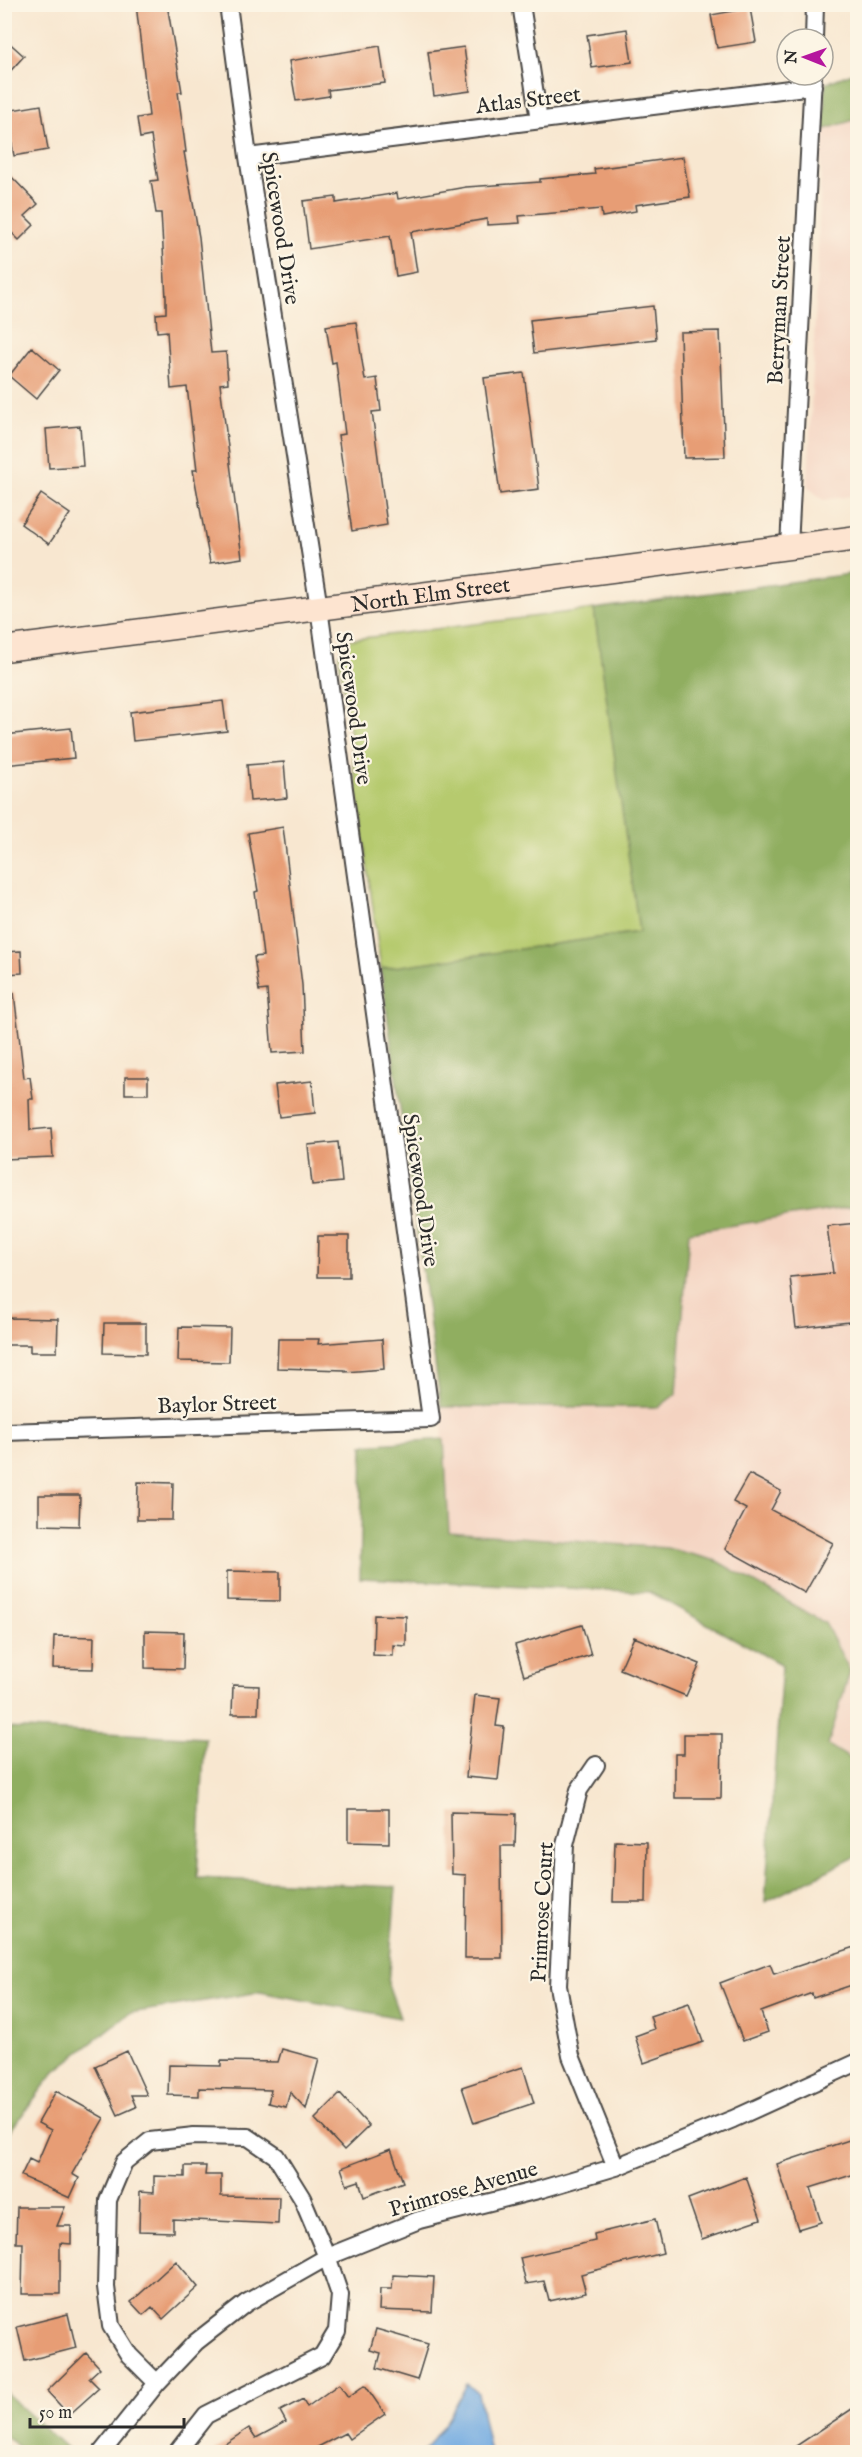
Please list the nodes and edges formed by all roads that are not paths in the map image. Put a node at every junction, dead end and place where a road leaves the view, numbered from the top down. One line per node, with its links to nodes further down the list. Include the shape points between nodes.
1 (228, 4): 8 (street, Spicewood Drive)
2 (521, 4): 7 (street)
3 (815, 4): 4 (street)
4 (814, 27)
5 (775, 86): 7 (street, Atlas Street)
6 (813, 87): 10 (street, Berryman Street)
7 (539, 120): 8 (street, Atlas Street)
8 (248, 157): 11 (street, Spicewood Drive)
9 (858, 538): 10 (main road, North Elm Street)
10 (789, 547): 11 (main road, North Elm Street)
11 (319, 608): 12 (main road, North Elm Street); 13 (street, Spicewood Drive)
12 (4, 649)
13 (431, 1419): 14 (street, Baylor Street)
14 (4, 1432)
15 (596, 1765): 17 (street, Primrose Court, via 579,1790 565,1845 558,1986 571,2056)
16 (858, 2062): 17 (street, Primrose Avenue)
17 (616, 2167): 18 (street, Primrose Avenue, via 419,2220)
18 (327, 2257): 19 (street, Primrose Avenue, via 246,2302 196,2342); 19 (street, via 302,2198 276,2156 248,2137 194,2136 150,2141 124,2162 108,2200 106,2287 111,2326 129,2355); 21 (street, via 340,2295 337,2331 322,2356 206,2415)
19 (157, 2383): 20 (street, Primrose Avenue)
20 (102, 2452)
21 (177, 2452)

